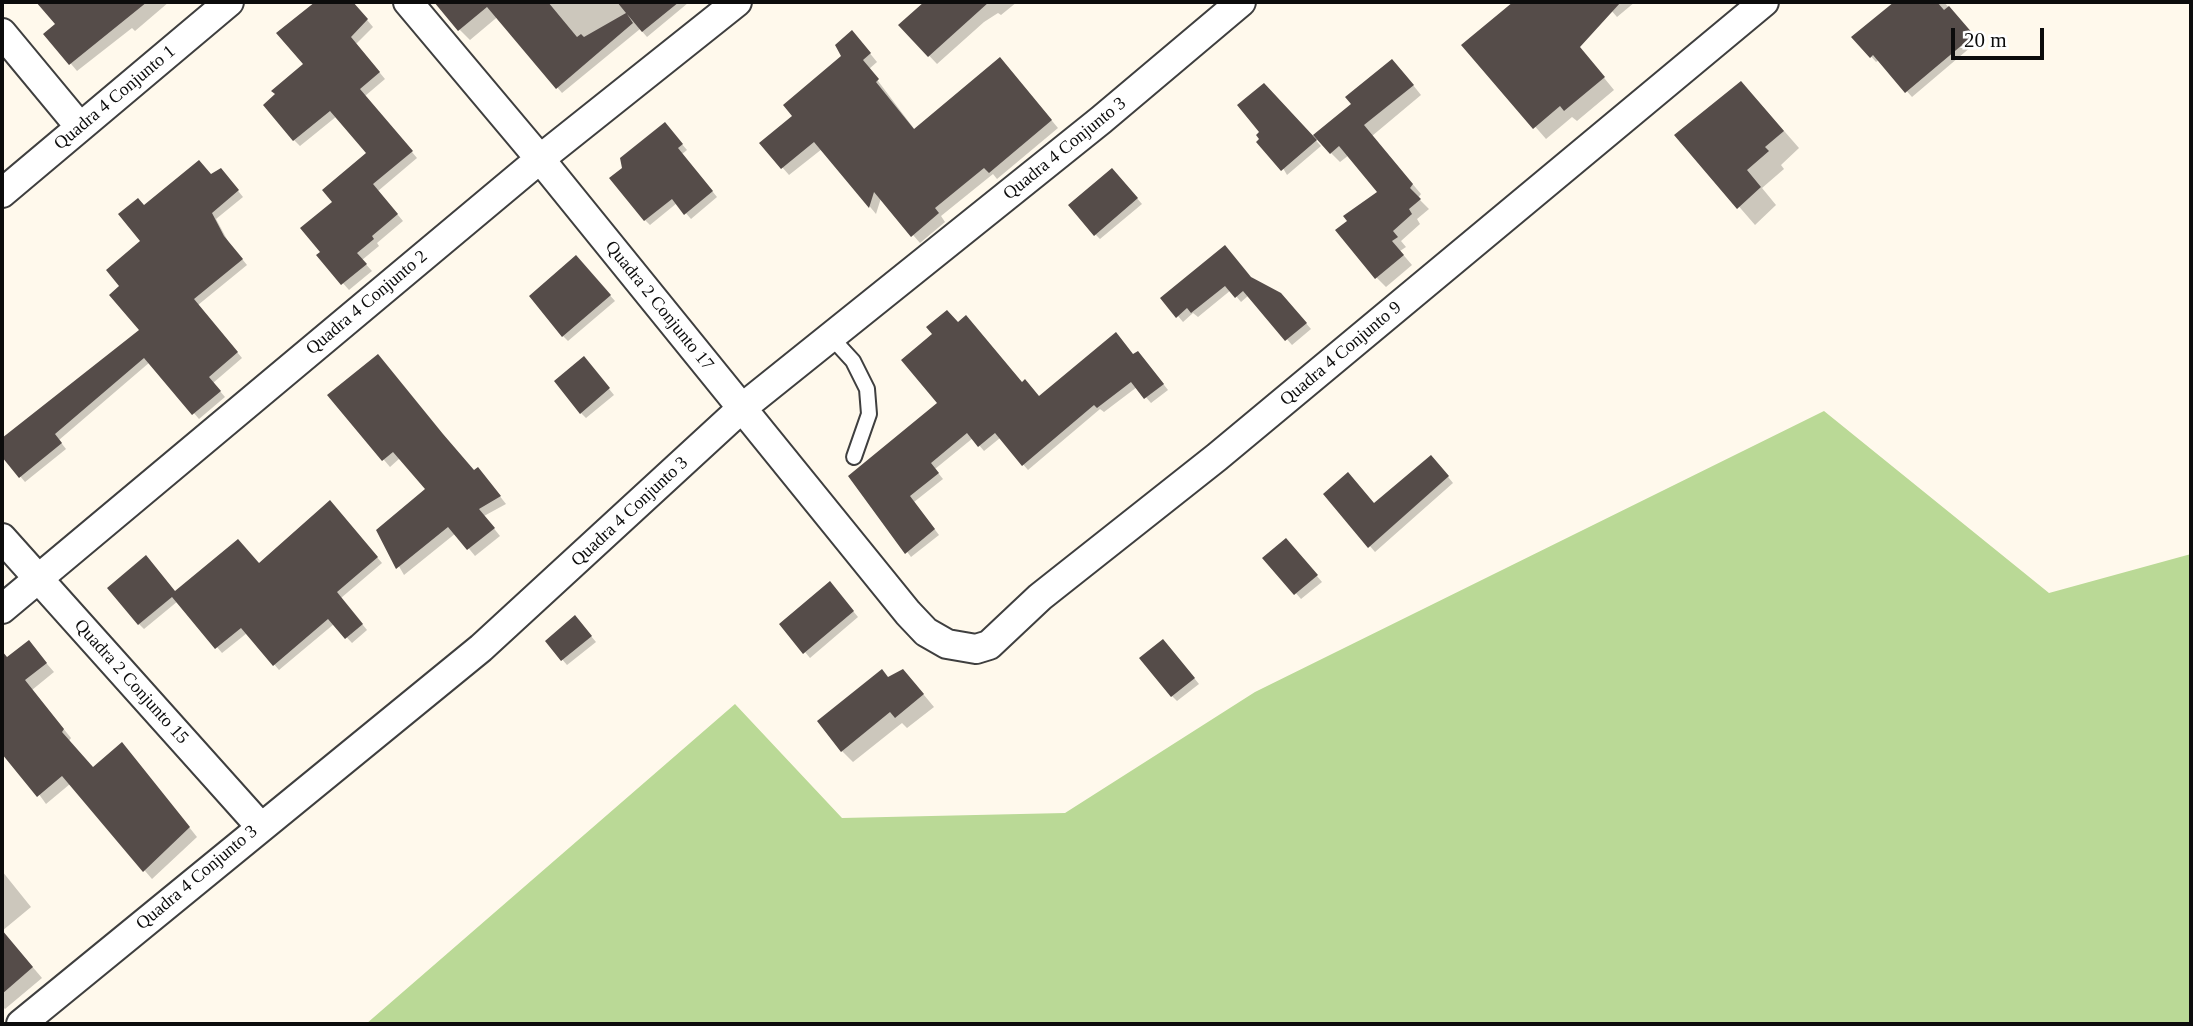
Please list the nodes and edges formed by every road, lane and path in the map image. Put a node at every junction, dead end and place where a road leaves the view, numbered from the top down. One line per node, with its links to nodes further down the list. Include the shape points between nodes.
1 (229, 2): 7 (street, Quadra 4 Conjunto 1)
2 (408, 2): 8 (street, Quadra 2 Conjunto 17)
3 (737, 2): 8 (street, Quadra 4 Conjunto 2)
4 (1241, 2): 10 (street, Quadra 4 Conjunto 3)
5 (1764, 2): 16 (street, Quadra 4 Conjunto 9, via 1217,457 1040,597 989,645 963,649 947,644 926,632)
6 (2, 33): 7 (street)
7 (80, 127): 9 (street, Quadra 4 Conjunto 1)
8 (540, 159): 11 (street, Quadra 2 Conjunto 17); 14 (street, Quadra 4 Conjunto 2)
9 (2, 193)
10 (831, 337): 11 (street, Quadra 4 Conjunto 3); 12 (lane, via 853,361 867,389 869,415)
11 (742, 408): 16 (street, Quadra 2 Conjunto 17); 17 (street, Quadra 4 Conjunto 3, via 481,648)
12 (854, 457)
13 (2, 538): 14 (street, Quadra 2 Conjunto 15)
14 (38, 579): 15 (street, Quadra 4 Conjunto 2); 17 (street, Quadra 2 Conjunto 15)
15 (2, 609)
16 (908, 613)
17 (260, 826): 18 (street, Quadra 4 Conjunto 3)
18 (21, 1024)

